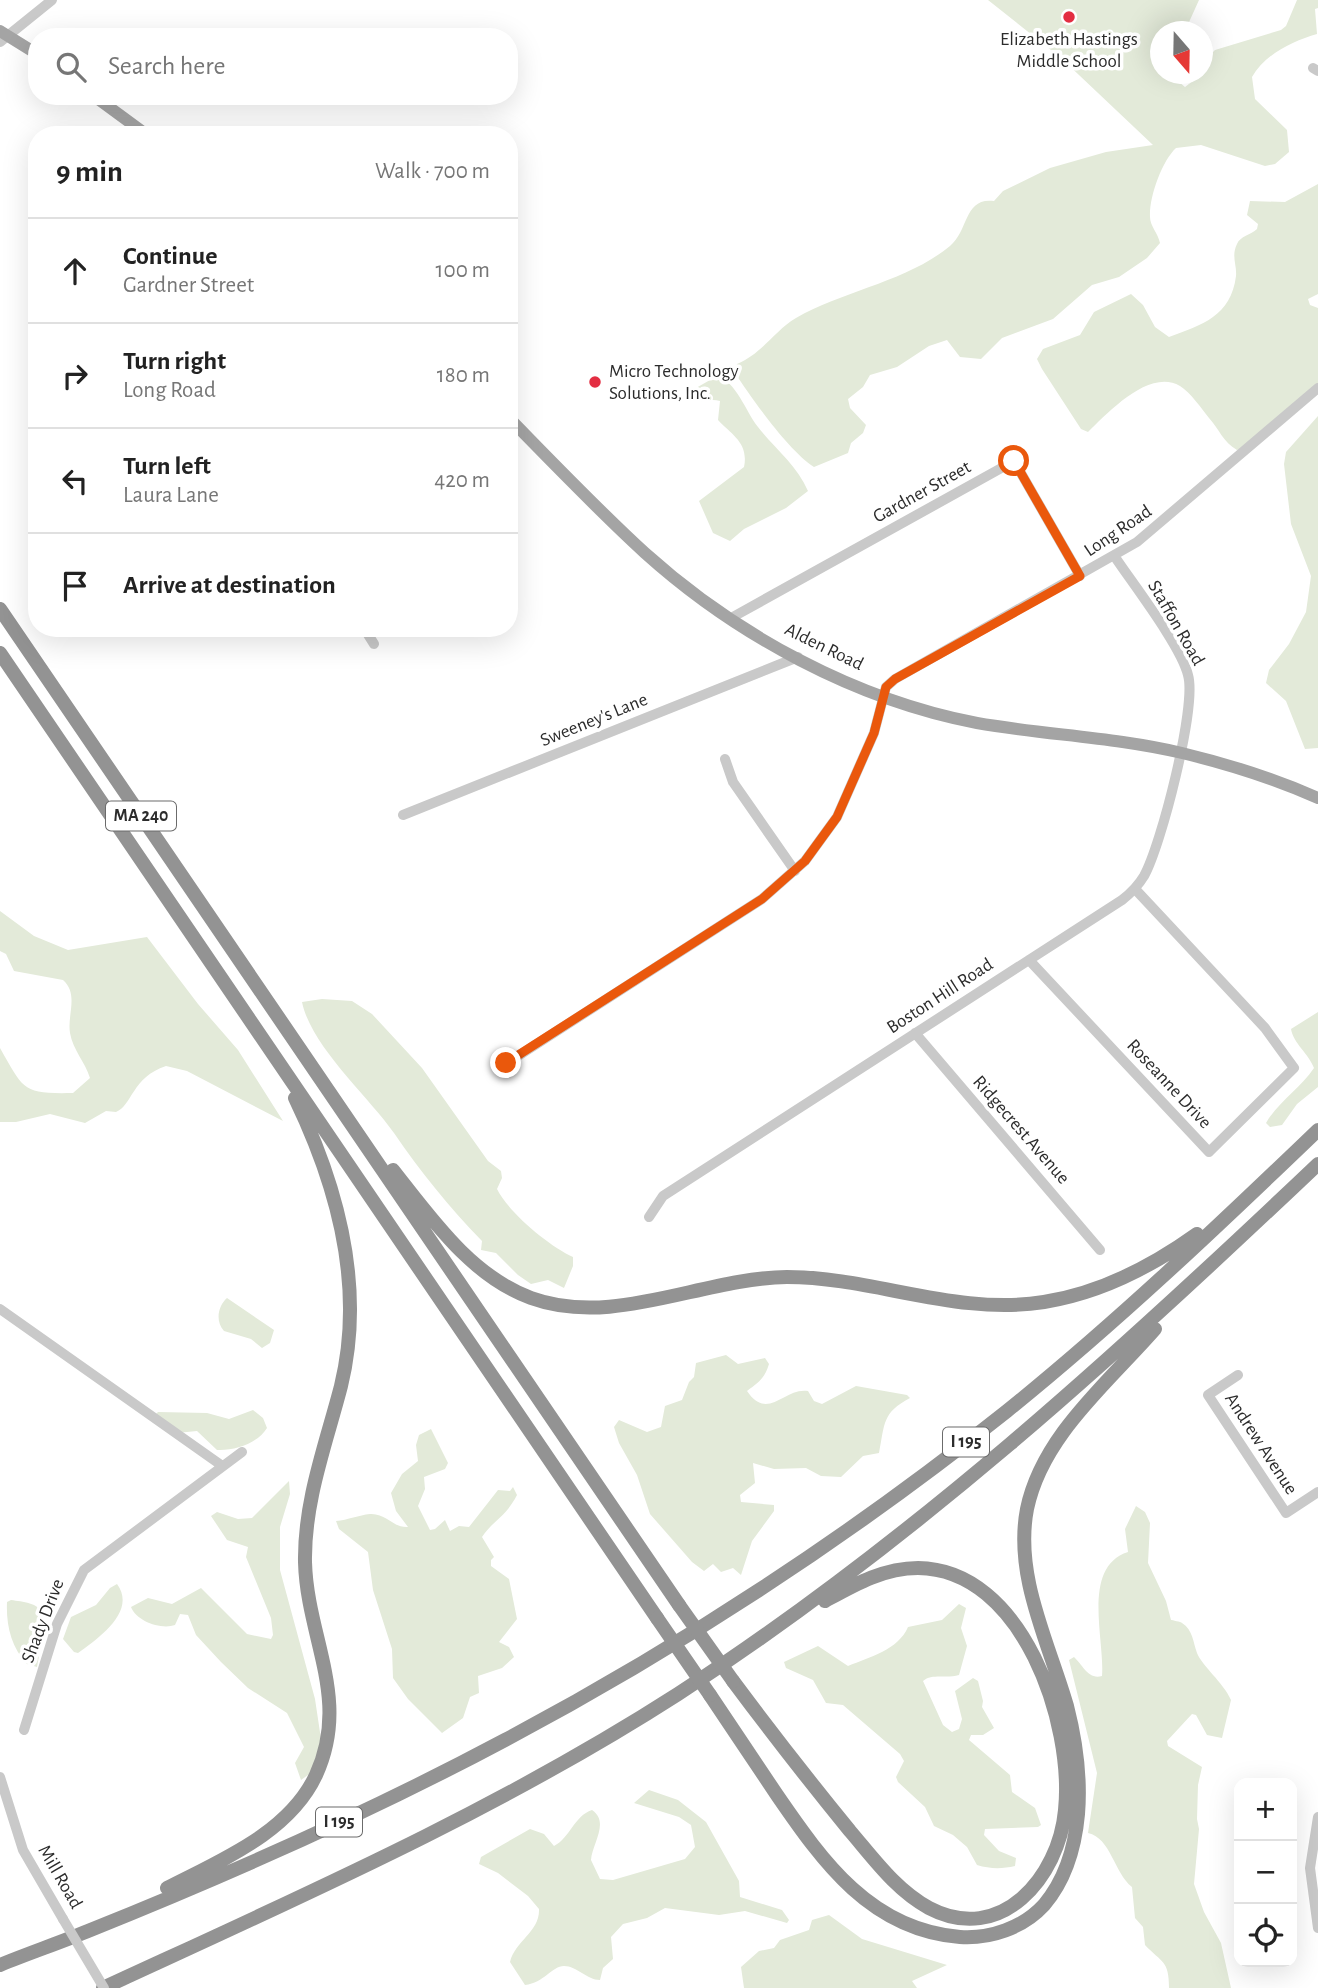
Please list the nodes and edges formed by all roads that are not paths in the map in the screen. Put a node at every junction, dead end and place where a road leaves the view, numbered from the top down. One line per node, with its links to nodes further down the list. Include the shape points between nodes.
1 (52, 0): 2 (street)
2 (3, 36): 3 (main road)
3 (28, 49)
4 (106, 105): 5 (main road)
5 (135, 126)
6 (1318, 388): 8 (street, Long Road, via 1170,516)
7 (518, 427): 11 (main road, Alden Road, via 646,554)
8 (1115, 556): 9 (street, Long Road); 17 (street, Staffon Road, via 1188,674 1190,691)
9 (1080, 576): 11 (street, Gardner Street, via 1014,461); 16 (street, Long Road, via 895,679)
10 (0, 608): 27 (highway, MA 240)
11 (731, 618): 15 (main road, Alden Road)
12 (370, 637): 13 (street)
13 (374, 644)
14 (0, 653): 25 (highway, MA 240)
15 (798, 657): 16 (main road, Alden Road); 20 (street, Sweeney's Lane)
16 (883, 696): 17 (main road, Alden Road, via 977,722); 21 (street, via 874,733 837,817)
17 (1180, 752): 19 (main road, Alden Road); 22 (street, Boston Hill Road, via 1159,838)
18 (725, 759): 21 (street, via 733,782)
19 (1318, 798)
20 (403, 815)
21 (795, 871): 26 (street, via 762,899)
22 (1135, 889): 23 (street, Boston Hill Road); 23 (street, Roseanne Drive, via 1271,1034 1294,1068 1209,1152)
23 (1029, 960): 24 (street, Boston Hill Road)
24 (915, 1033): 31 (street, Boston Hill Road, via 663,1196); 32 (street, Ridgecrest Avenue)
25 (273, 1053): 33 (highway, bridge, via 818,1854 846,1886 877,1909 916,1927 968,1937 1012,1928 1040,1909 1067,1866 1077,1822 1079,1782 1070,1720 1026,1565 1024,1539 1030,1499 1043,1462 1059,1438); 45 (highway, via 328,1178 349,1288 347,1354 306,1534 309,1602 331,1701 327,1743 310,1787 278,1824 225,1858)
26 (506, 1063)
27 (341, 1108): 30 (highway, via 470,1260 517,1292 570,1307 616,1305 736,1282 788,1278 985,1305 1042,1303 1083,1294 1130,1275); 39 (highway, bridge, via 679,1605 807,1779 878,1864 920,1902 960,1918 992,1915 1021,1900 1044,1872 1057,1847 1065,1812 1066,1772 1058,1721 1026,1643 998,1606 976,1587 935,1570 886,1572 845,1590)
28 (1318, 1130): 30 (highway, I 195)
29 (1318, 1164): 33 (highway, I 195)
30 (1242, 1203): 45 (highway, I 195, via 1114,1320 969,1440 816,1552 701,1628 440,1774 271,1854)
31 (649, 1217)
32 (1100, 1250)
33 (1201, 1275): 39 (highway, I 195, via 984,1469)
34 (0, 1309): 37 (street)
35 (1238, 1375): 38 (street, Andrew Avenue, via 1208,1395 1286,1513)
36 (242, 1452): 37 (street, Shady Drive)
37 (221, 1465): 40 (street, Shady Drive, via 83,1570 57,1624)
38 (1318, 1492)
39 (742, 1650): 47 (highway, I 195, via 656,1707 470,1813)
40 (24, 1730)
41 (0, 1777): 42 (street, Mill Road)
42 (3, 1805): 47 (street, Mill Road, bridge, via 23,1850)
43 (1318, 1817): 44 (street, via 1310,1868)
44 (1318, 1928)
45 (84, 1933): 46 (highway, I 195)
46 (0, 1965)
47 (104, 1988)

